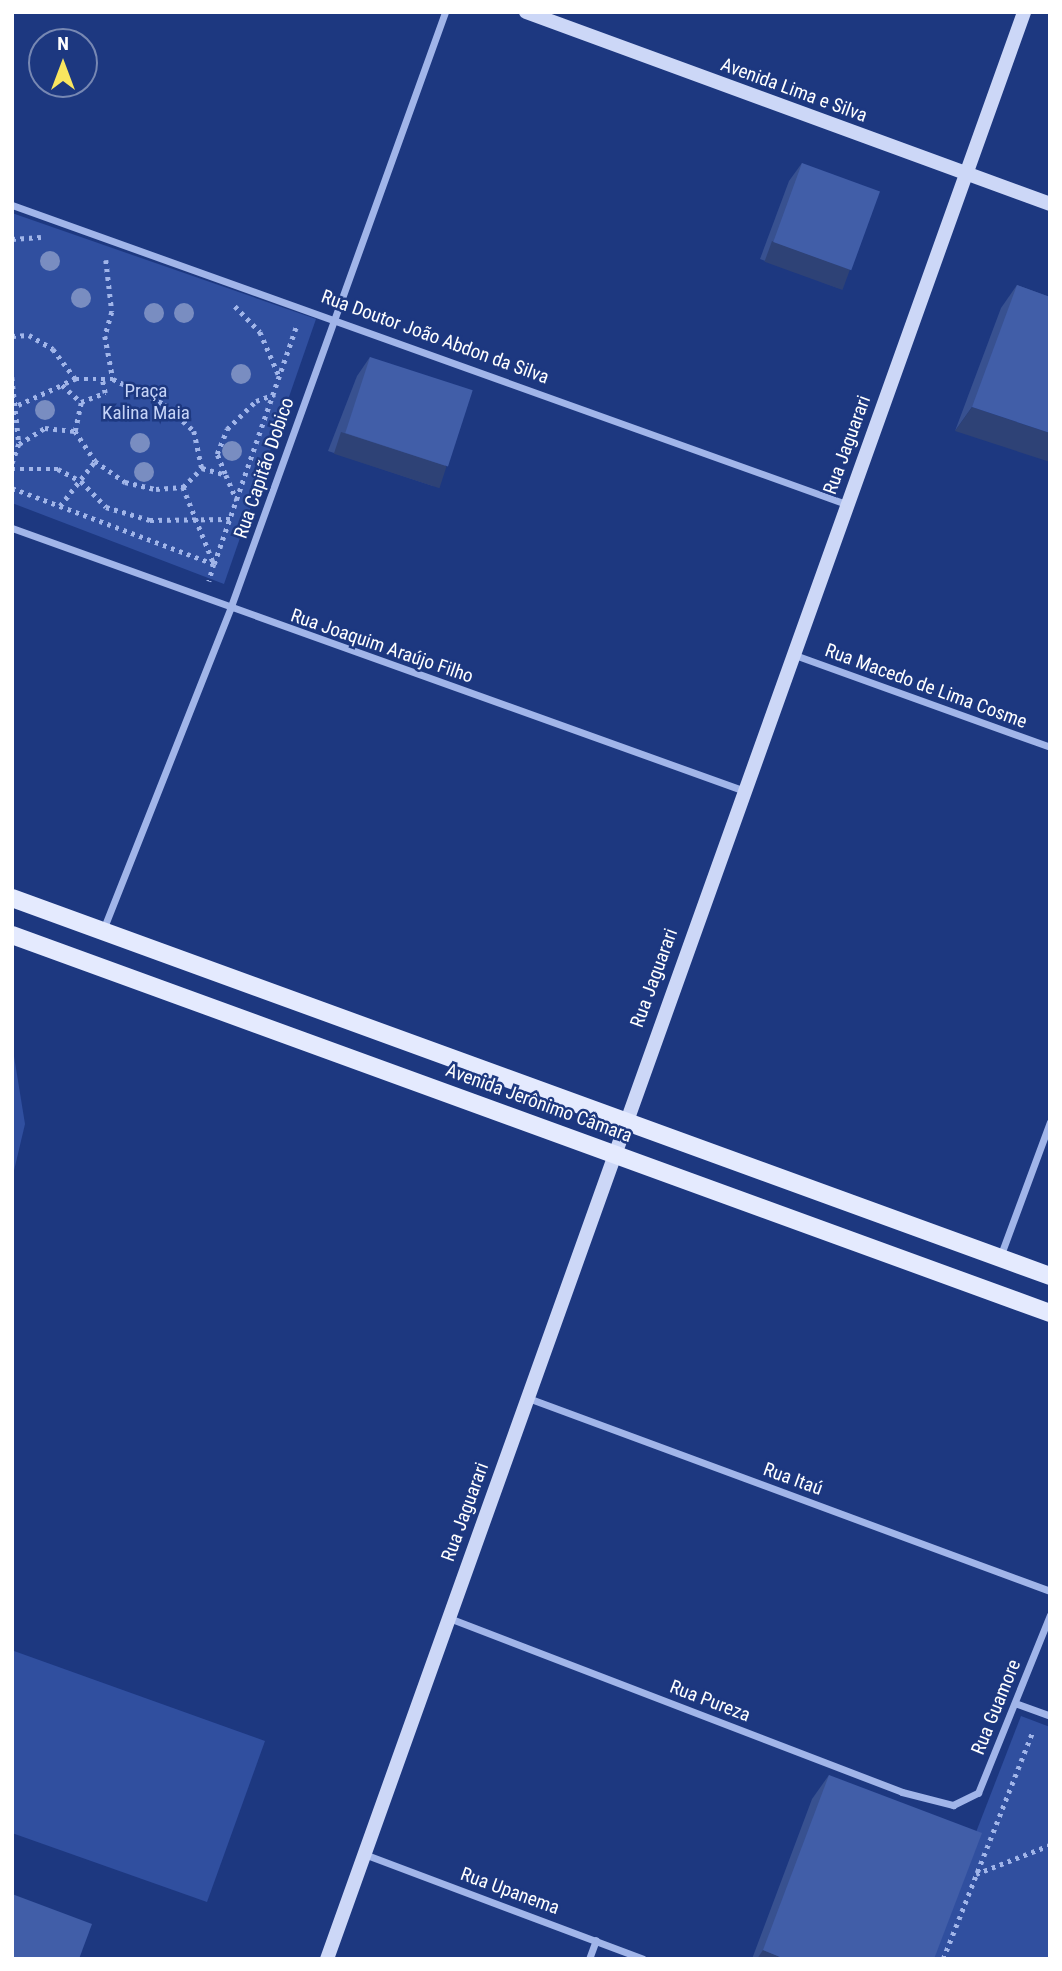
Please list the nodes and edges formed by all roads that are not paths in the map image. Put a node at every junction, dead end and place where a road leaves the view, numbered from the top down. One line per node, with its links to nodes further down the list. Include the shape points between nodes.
1 (445, 12): 7 (street, Rua Capitão Dobico)
2 (526, 12): 4 (main road, Avenida Lima e Silva)
3 (1024, 12): 4 (main road, Rua Jaguarari)
4 (967, 174): 5 (main road, Avenida Lima e Silva); 8 (main road, Rua Jaguarari)
5 (1050, 204)
6 (12, 205): 7 (street, Rua Doutor João Abdon da Silva)
7 (334, 316): 8 (street, Rua Doutor João Abdon da Silva); 10 (street, Rua Capitão Dobico)
8 (846, 504): 11 (main road, Rua Jaguarari)
9 (12, 528): 10 (street, Rua Joaquim Araújo Filho)
10 (230, 610): 13 (street, Rua Joaquim Araújo Filho); 15 (street, Rua Capitão Dobico)
11 (792, 654): 12 (street, Rua Macedo de Lima Cosme); 13 (main road, Rua Jaguarari)
12 (1050, 747)
13 (742, 790): 17 (main road, Rua Jaguarari)
14 (12, 898): 15 (main road, Avenida Jerônimo Câmara)
15 (102, 930): 17 (main road, Avenida Jerônimo Câmara)
16 (12, 935): 19 (main road, Avenida Jerônimo Câmara)
17 (623, 1120): 19 (main road, Rua Jaguarari); 20 (main road, Avenida Jerônimo Câmara)
18 (1050, 1122): 20 (street)
19 (613, 1152): 22 (main road, Avenida Jerônimo Câmara); 23 (main road, Rua Jaguarari)
20 (999, 1257): 21 (main road, Avenida Jerônimo Câmara)
21 (1050, 1276)
22 (1050, 1313)
23 (526, 1397): 24 (street, Rua Itaú); 26 (main road, Rua Jaguarari)
24 (1050, 1591)
25 (1050, 1615): 27 (street, Rua Guamore)
26 (448, 1618): 29 (street, Rua Pureza, via 902,1792); 30 (main road, Rua Jaguarari)
27 (1015, 1703): 28 (street); 29 (street, Rua Guamore, via 978,1793)
28 (1050, 1716)
29 (962, 1804)
30 (364, 1854): 31 (street, Rua Upanema); 32 (main road, Rua Jaguarari)
31 (596, 1940): 33 (street); 34 (street, Rua Upanema)
32 (327, 1959)
33 (589, 1959)
34 (643, 1959)

